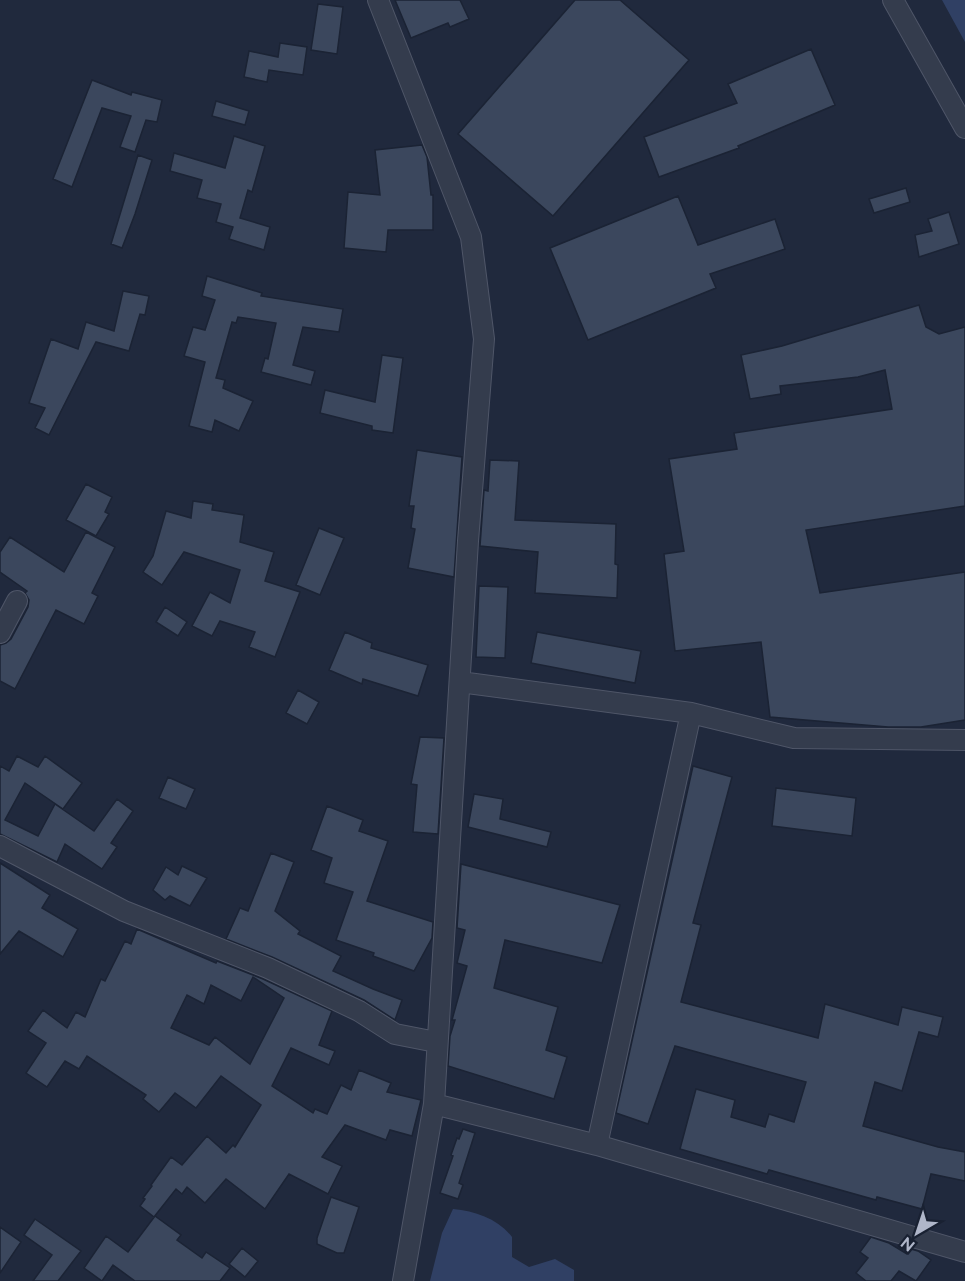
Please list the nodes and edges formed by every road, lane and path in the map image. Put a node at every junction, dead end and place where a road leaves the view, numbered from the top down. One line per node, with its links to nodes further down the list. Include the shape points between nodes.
1 (378, 0): 6 (street, via 471,237 484,339)
2 (893, 0): 3 (street)
3 (965, 128)
4 (17, 602): 5 (street)
5 (0, 633)
6 (460, 681): 7 (street); 10 (street)
7 (691, 713): 8 (street, via 794,738); 12 (street)
8 (965, 740)
9 (0, 846): 10 (street, via 124,911 268,968 349,1006 395,1034)
10 (436, 1042): 11 (street)
11 (434, 1104): 12 (street); 14 (street)
12 (597, 1146): 13 (street)
13 (965, 1252)
14 (403, 1281)

